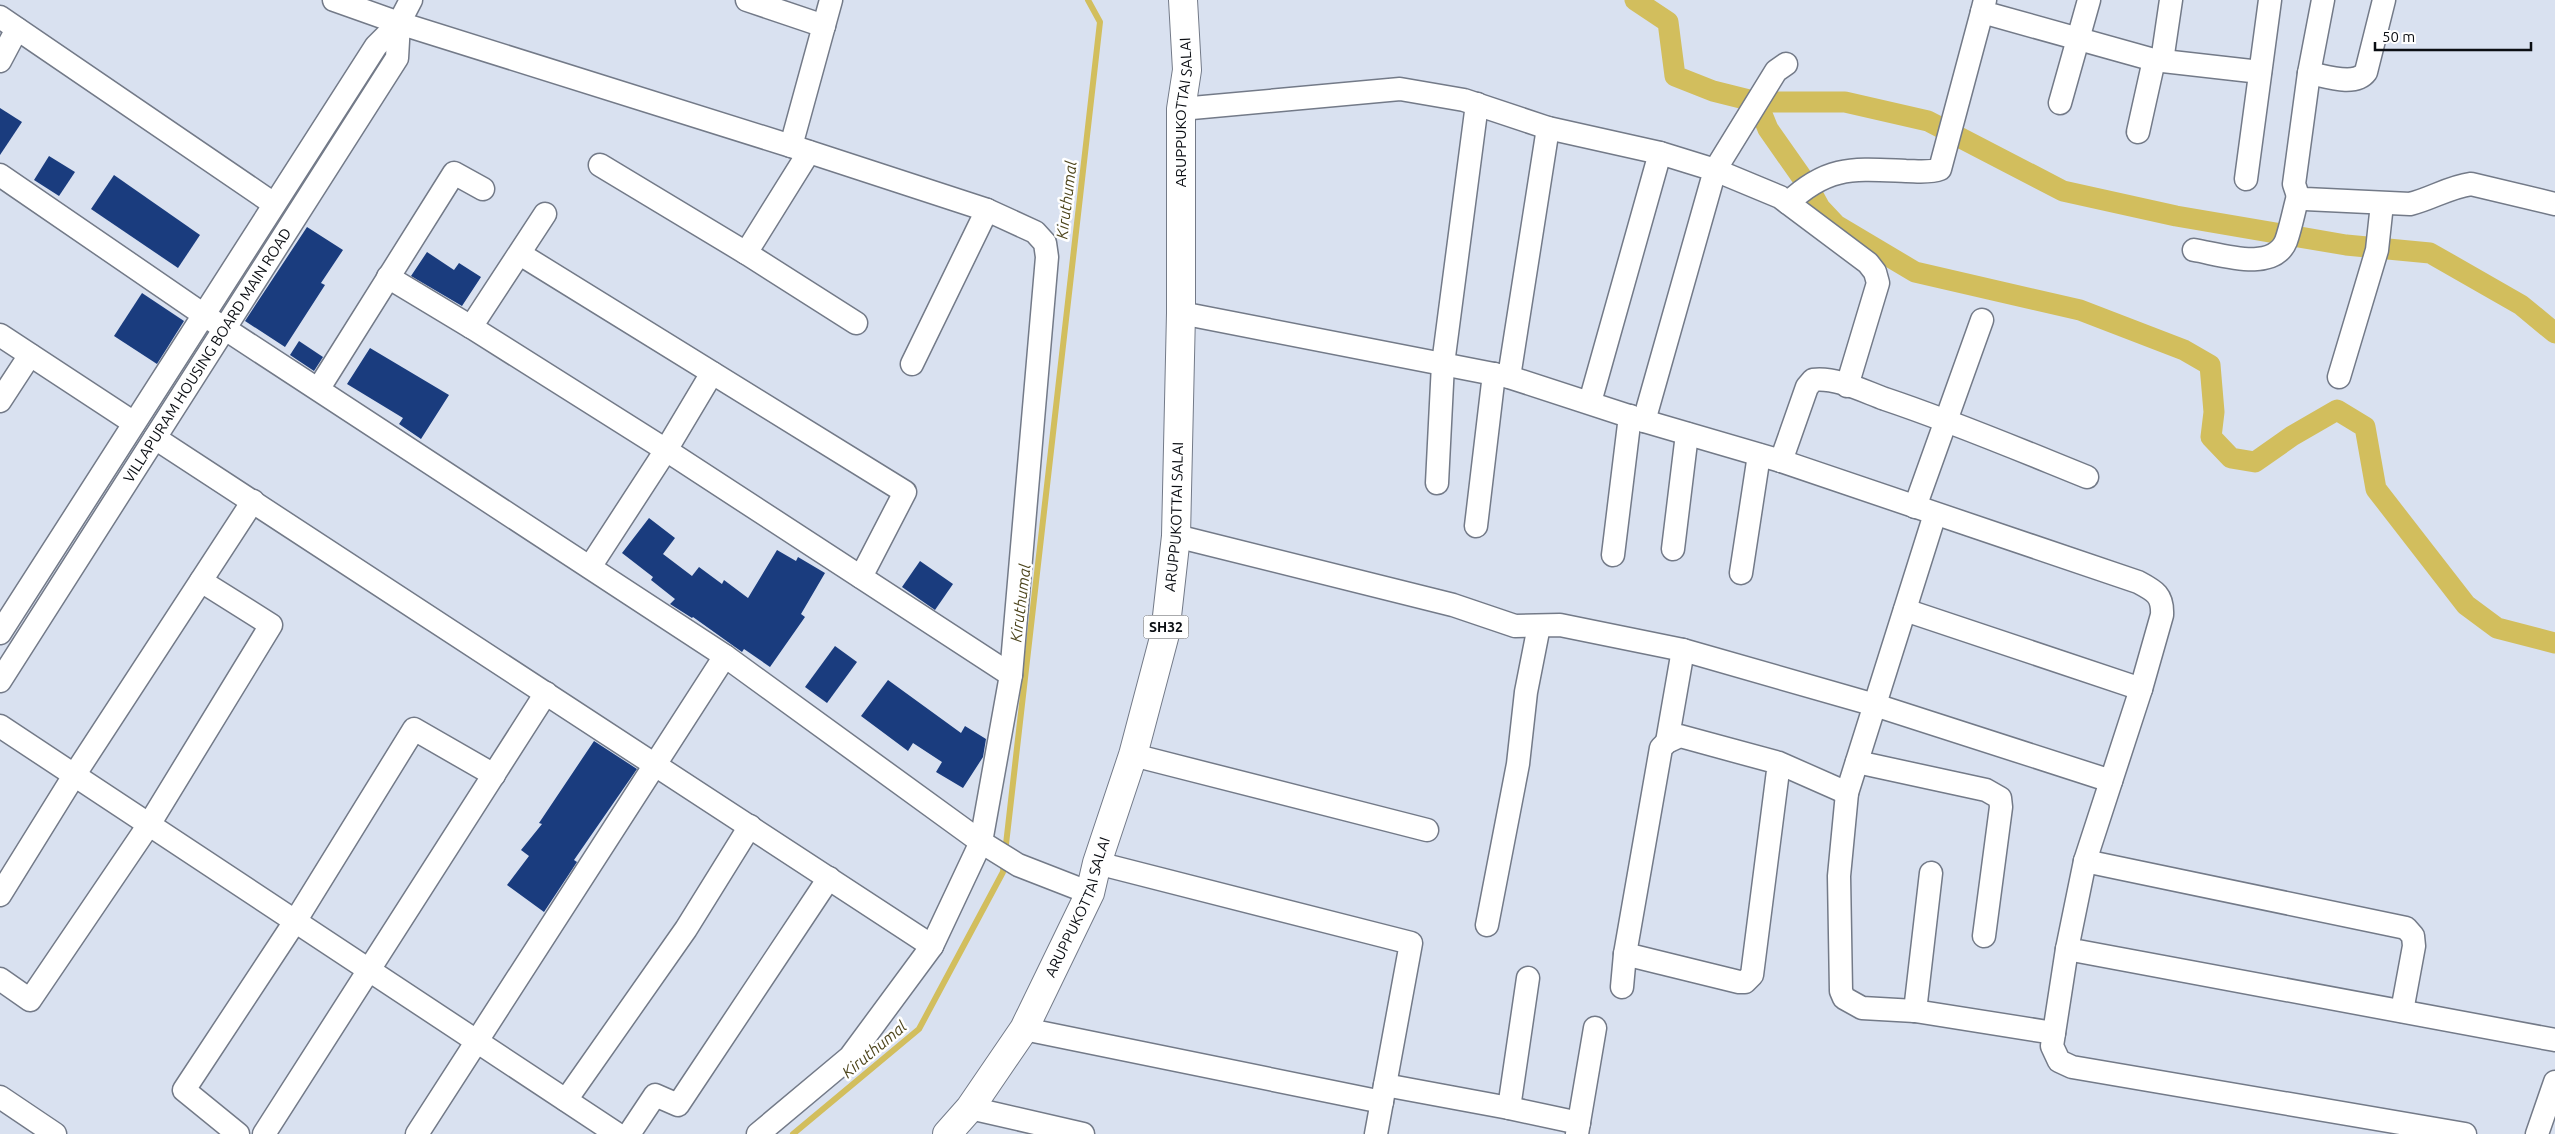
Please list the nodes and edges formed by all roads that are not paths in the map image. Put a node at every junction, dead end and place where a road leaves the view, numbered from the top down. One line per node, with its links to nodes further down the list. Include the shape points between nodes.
1 (334, 0): 14 (street)
2 (410, 0): 14 (street, VILLAPURAM HOUSING BOARD MAIN ROAD)
3 (747, 0): 15 (street)
4 (831, 0): 15 (street)
5 (1183, 0): 20 (main road, ARUPPUKOTTAI SALAI / SH32)
6 (1198, 0): 20 (main road)
7 (2089, 0): 16 (street)
8 (2171, 0): 18 (street)
9 (2270, 0): 21 (street)
10 (2323, 0): 22 (street)
11 (2384, 0): 22 (street, via 2362,78 2352,80)
12 (1984, 6): 16 (street); 36 (street, via 1942,166 1937,170 1863,169 1824,176)
13 (9, 23): 17 (street); 37 (street)
14 (399, 23): 28 (street); 37 (street, VILLAPURAM HOUSING BOARD MAIN ROAD, via 376,46); 51 (street, VILLAPURAM HOUSING BOARD MAIN ROAD, via 397,58)
15 (824, 26): 28 (street)
16 (2079, 40): 18 (street); 23 (street)
17 (0, 61)
18 (2158, 61): 21 (street); 27 (street)
19 (1786, 64): 31 (street, via 1776,71)
20 (1186, 70): 25 (main road, ARUPPUKOTTAI SALAI / SH32)
21 (2260, 72): 33 (street)
22 (2309, 73): 35 (street, via 2294,184)
23 (2060, 103)
24 (1477, 104): 25 (street, via 1400,90); 26 (street); 55 (street)
25 (1181, 109): 46 (main road, ARUPPUKOTTAI SALAI / SH32)
26 (1548, 128): 29 (street); 57 (street)
27 (2138, 132)
28 (800, 149): 40 (street); 43 (street)
29 (1660, 153): 31 (street); 62 (street)
30 (600, 165): 43 (street)
31 (1715, 170): 36 (street, via 1780,197); 63 (street)
32 (0, 175): 47 (street)
33 (2246, 179)
34 (483, 189): 45 (street, via 454,172)
35 (2298, 196): 38 (street); 42 (street, via 2285,242 2279,251 2265,260)
36 (1795, 197): 59 (street, via 1868,262 1875,272 1878,283 1875,299)
37 (274, 204): 47 (street, VILLAPURAM HOUSING BOARD MAIN ROAD)
38 (2382, 204): 39 (street, via 2410,204 2471,184); 58 (street, via 2378,240)
39 (2555, 204)
40 (986, 210): 54 (street); 88 (street, via 1035,232 1045,242 1047,257)
41 (544, 214): 44 (street)
42 (2194, 250)
43 (746, 253): 49 (street)
44 (520, 254): 50 (street); 56 (street)
45 (388, 277): 50 (street); 60 (street)
46 (1181, 313): 55 (street); 76 (main road, ARUPPUKOTTAI SALAI / SH32)
47 (204, 315): 51 (street); 65 (street, VILLAPURAM HOUSING BOARD MAIN ROAD)
48 (1982, 320): 64 (street)
49 (856, 323)
50 (471, 326): 68 (street)
51 (226, 329): 60 (street); 67 (street, VILLAPURAM HOUSING BOARD MAIN ROAD)
52 (0, 335): 53 (street)
53 (30, 355): 61 (street); 65 (street)
54 (912, 364)
55 (1443, 364): 57 (street); 72 (street)
56 (712, 373): 68 (street); 81 (street, via 905,492)
57 (1502, 375): 62 (street); 75 (street)
58 (2339, 377)
59 (1848, 386): 64 (street); 70 (street, via 1828,380 1812,380)
60 (319, 388): 79 (street)
61 (0, 401)
62 (1590, 402): 63 (street)
63 (1637, 418): 66 (street); 78 (street)
64 (1946, 420): 71 (street); 74 (street)
65 (134, 423): 85 (street, VILLAPURAM HOUSING BOARD MAIN ROAD)
66 (1687, 434): 69 (street); 77 (street)
67 (155, 438): 73 (street); 89 (street, VILLAPURAM HOUSING BOARD MAIN ROAD)
68 (666, 450): 79 (street); 81 (street)
69 (1759, 455): 70 (street); 80 (street)
70 (1781, 461): 74 (street)
71 (2087, 477)
72 (1437, 484)
73 (253, 501): 82 (street); 91 (street)
74 (1925, 511): 83 (street); 90 (street, via 2154,590 2163,602 2162,615)
75 (1476, 526)
76 (1176, 536): 84 (street, via 1453,605 1515,626); 95 (main road, ARUPPUKOTTAI SALAI / SH32, via 1165,634)
77 (1673, 549)
78 (1613, 555)
79 (590, 567): 87 (street)
80 (1741, 573)
81 (861, 577): 88 (street)
82 (201, 581): 99 (street); 103 (street, via 271,625)
83 (1905, 610): 90 (street); 92 (street)
84 (1539, 626): 86 (street, via 1560,625); 114 (street, via 1526,692 1518,764)
85 (0, 633)
86 (1683, 650): 92 (street); 94 (street)
87 (725, 656): 98 (street); 106 (street)
88 (1011, 675): 106 (street)
89 (0, 681)
90 (2141, 689): 101 (street)
91 (546, 693): 98 (street); 100 (street)
92 (1875, 704): 96 (street); 101 (street)
93 (0, 726): 99 (street)
94 (1667, 742): 97 (street, via 1680,736); 118 (street, via 1661,748 1657,763)
95 (1133, 755): 105 (street); 108 (main road, ARUPPUKOTTAI SALAI / SH32)
96 (1857, 762): 102 (street); 115 (street, via 1986,790 2000,798)
97 (1779, 763): 102 (street); 118 (street, via 1749,979 1739,982)
98 (655, 764): 104 (street); 128 (street)
99 (75, 774): 103 (street); 112 (street)
100 (494, 775): 113 (street, via 414,729); 119 (street)
101 (2111, 781): 107 (street)
102 (1847, 792): 123 (street, via 1839,876 1840,991 1844,998 1862,1008)
103 (150, 823): 113 (street); 120 (street, via 30,1000)
104 (750, 826): 110 (street); 133 (street, via 686,929)
105 (1427, 830)
106 (988, 846): 111 (street, via 1018,865); 116 (street)
107 (2085, 861): 117 (street); 124 (street, via 2406,928 2413,936 2414,946)
108 (1097, 863): 111 (main road, ARUPPUKOTTAI SALAI / SH32); 131 (street, via 1411,943)
109 (1931, 873): 123 (street)
110 (829, 878): 116 (street); 143 (street, via 678,1105 655,1095)
111 (1090, 893): 126 (main road, ARUPPUKOTTAI SALAI / SH32)
112 (0, 895)
113 (296, 920): 119 (street); 139 (street, via 184,1090)
114 (1487, 925)
115 (1984, 936)
116 (932, 946): 144 (street, via 850,1057)
117 (2067, 949): 124 (street); 127 (street)
118 (1626, 954): 122 (street)
119 (370, 969): 128 (street); 140 (street)
120 (0, 978)
121 (1528, 978): 135 (street)
122 (1622, 987)
123 (1915, 1011): 127 (street)
124 (2402, 1011): 129 (street)
125 (1595, 1028): 136 (street)
126 (1024, 1029): 131 (street); 134 (main road, ARUPPUKOTTAI SALAI / SH32)
127 (2054, 1032): 137 (street, via 2052,1046 2055,1054 2059,1061 2072,1067)
128 (477, 1040): 133 (street); 141 (street)
129 (2555, 1040)
130 (2555, 1082): 149 (street)
131 (1384, 1094): 135 (street); 147 (street)
132 (0, 1097): 138 (street)
133 (566, 1100): 142 (street)
134 (970, 1108): 145 (main road, ARUPPUKOTTAI SALAI / SH32); 146 (street)
135 (1509, 1108): 136 (street)
136 (1578, 1129)
137 (2411, 1129): 148 (street)
138 (55, 1134)
139 (238, 1134)
140 (264, 1134)
141 (417, 1134)
142 (617, 1134)
143 (629, 1134)
144 (758, 1134)
145 (947, 1134)
146 (1083, 1134)
147 (1376, 1134)
148 (2466, 1134)
149 (2537, 1134)

